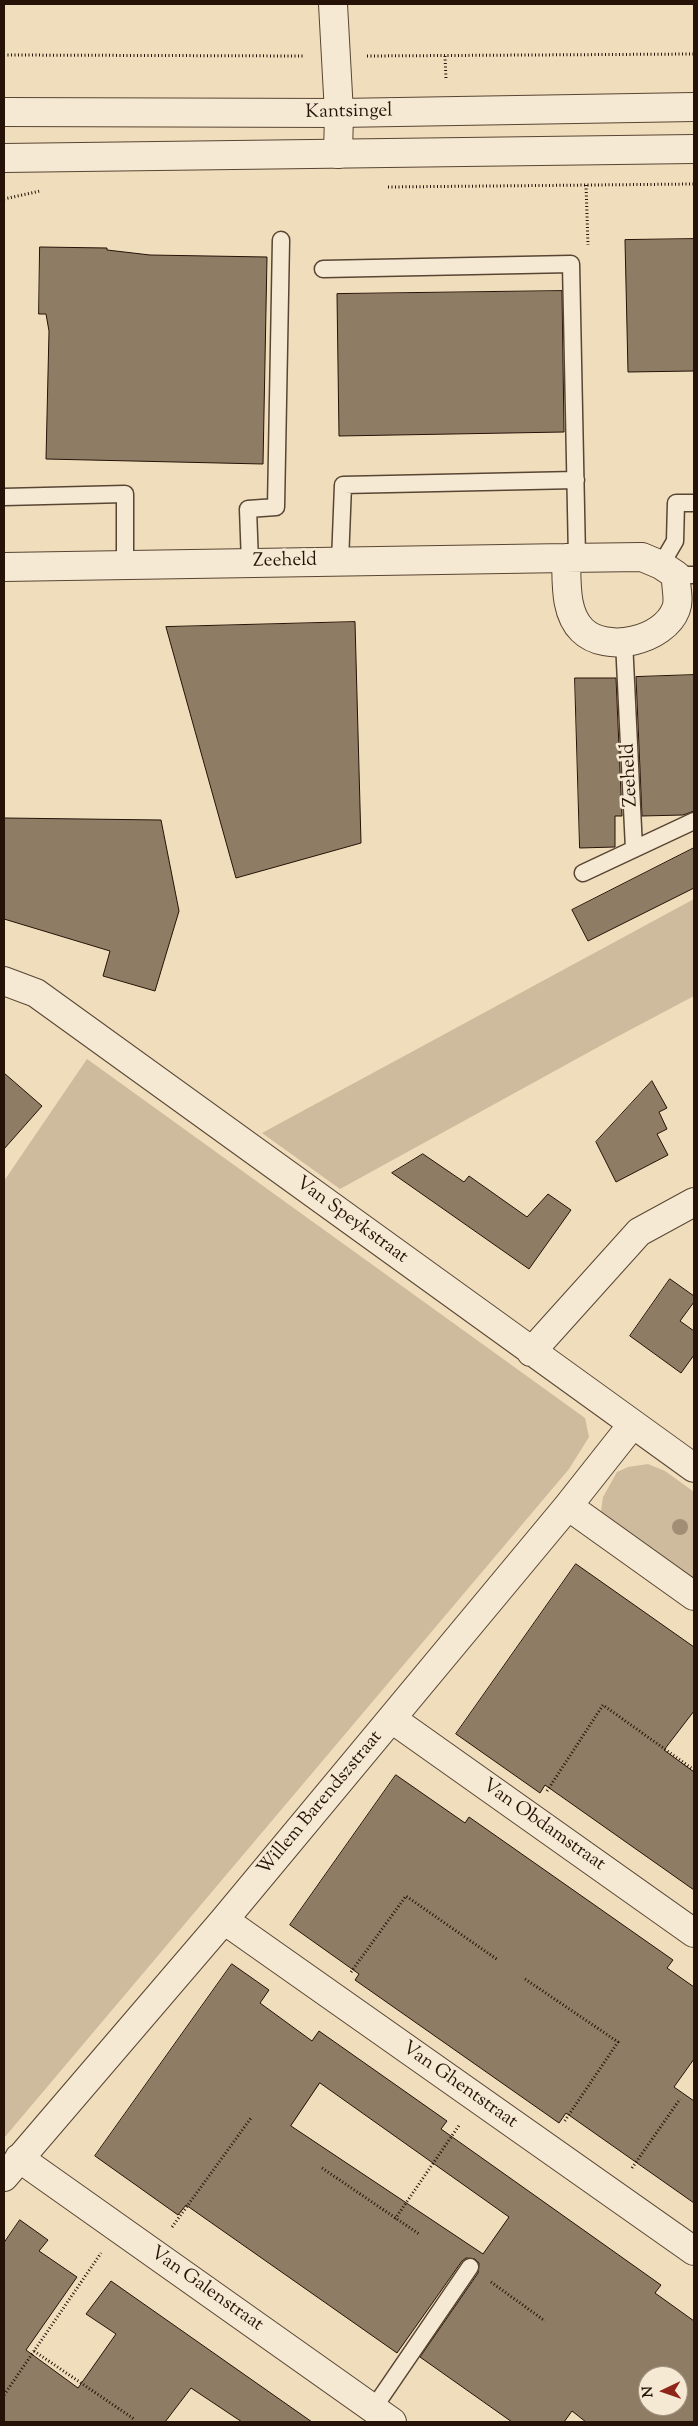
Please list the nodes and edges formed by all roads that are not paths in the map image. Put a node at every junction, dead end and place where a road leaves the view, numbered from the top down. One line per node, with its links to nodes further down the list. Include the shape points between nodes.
1 (333, 4): 4 (street)
2 (694, 106): 4 (street, Kantsingel)
3 (4, 112): 4 (street, Kantsingel)
4 (338, 114): 6 (street)
5 (694, 149): 6 (street)
6 (338, 154): 7 (street)
7 (4, 158)
8 (281, 240): 15 (lane, via 276,507 248,509)
9 (323, 269): 10 (lane, via 571,264)
10 (576, 480): 13 (lane); 14 (lane, via 343,486)
11 (4, 497): 16 (lane, via 125,494)
12 (694, 503): 18 (lane, via 676,503)
13 (572, 558): 14 (street, Zeeheld); 18 (street, Zeeheld, via 642,558); 19 (street, via 569,606 581,630 600,642)
14 (340, 562): 15 (street, Zeeheld)
15 (250, 563): 16 (street, Zeeheld)
16 (124, 565): 17 (street, Zeeheld)
17 (4, 567)
18 (677, 572): 19 (street, via 676,609 663,629 640,640)
19 (624, 641): 21 (lane, Zeeheld)
20 (694, 821): 21 (lane)
21 (634, 849): 22 (lane)
22 (583, 873)
23 (4, 981): 25 (street, Van Speykstraat, via 36,993)
24 (694, 1202): 25 (street, via 639,1232)
25 (531, 1352): 26 (street, Van Speykstraat)
26 (632, 1425): 27 (street, Van Speykstraat); 28 (street, Willem Barendszstraat)
27 (694, 1468)
28 (568, 1506): 29 (street); 30 (street, Willem Barendszstraat)
29 (694, 1596)
30 (392, 1719): 31 (street, Willem Barendszstraat); 32 (street, Van Obdamstraat)
31 (224, 1920): 33 (street, Willem Barendszstraat); 34 (street, Van Ghentstraat)
32 (694, 1933)
33 (12, 2168): 36 (street, Van Galenstraat, via 118,2228)
34 (694, 2250)
35 (470, 2267): 36 (lane)
36 (383, 2416)

